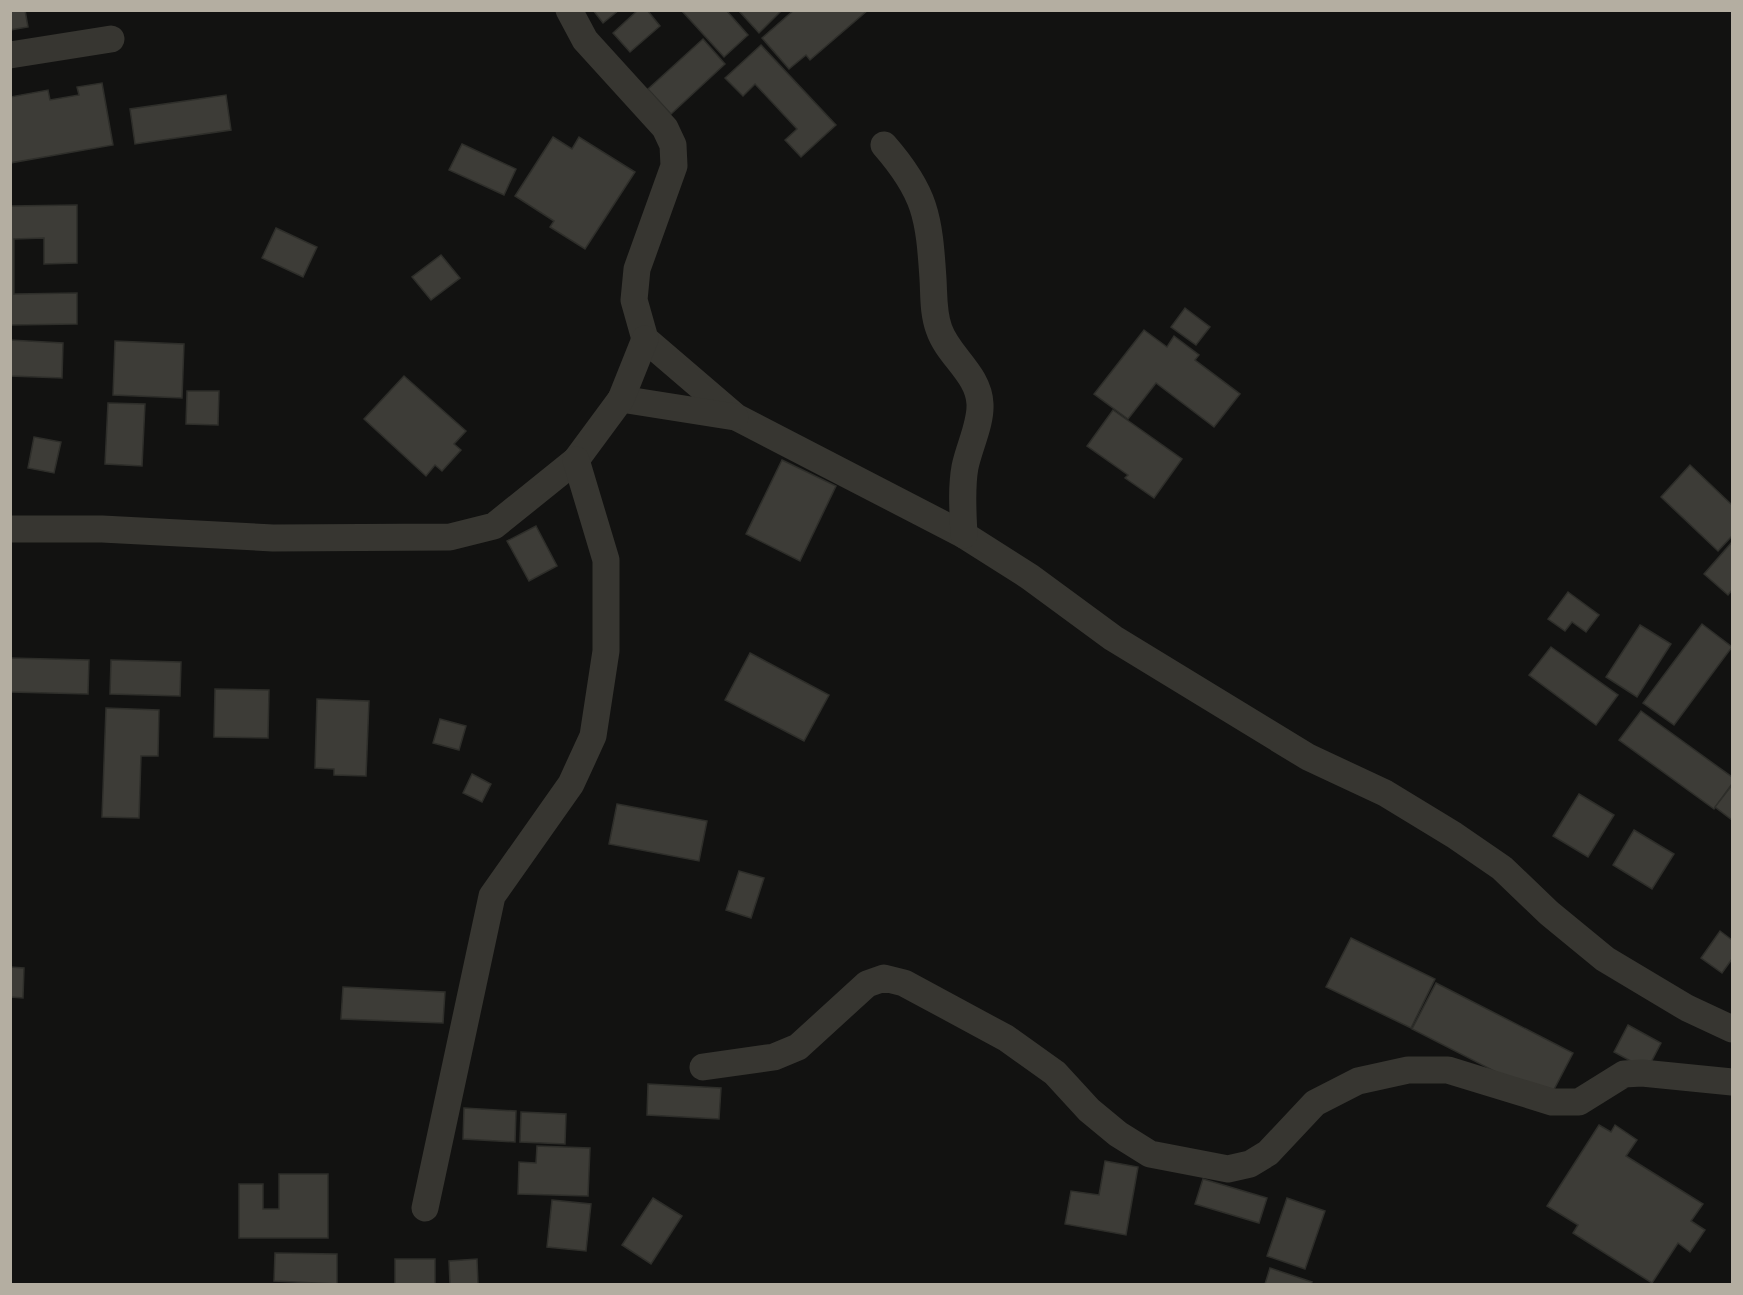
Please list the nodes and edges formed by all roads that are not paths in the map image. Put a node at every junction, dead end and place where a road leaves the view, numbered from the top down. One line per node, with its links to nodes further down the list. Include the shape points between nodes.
1 (569, 10): 5 (street, via 585,40 665,128 674,145 674,166 637,269 634,300)
2 (111, 39): 3 (street)
3 (10, 56)
4 (884, 145): 10 (street, via 907,171 921,197 928,221 939,329 976,385 980,405 965,468)
5 (645, 339): 6 (street); 7 (street)
6 (621, 399): 7 (street); 8 (street)
7 (736, 417): 10 (street)
8 (576, 460): 9 (street, via 494,526 450,537 273,538); 14 (street, via 606,560 606,651 593,736 571,784 492,896)
9 (10, 528)
10 (964, 535): 11 (street, via 1152,662 1308,757 1385,793 1454,835 1502,868 1605,959 1687,1008)
11 (1732, 1029)
12 (703, 1067): 13 (street, via 774,1057 798,1047 867,984 884,978 904,983 1006,1038 1055,1073 1118,1134 1150,1154 1228,1168 1250,1164 1268,1153 1315,1103 1358,1081 1408,1071 1448,1070 1552,1102 1579,1102 1624,1074)
13 (1732, 1082)
14 (425, 1208)

